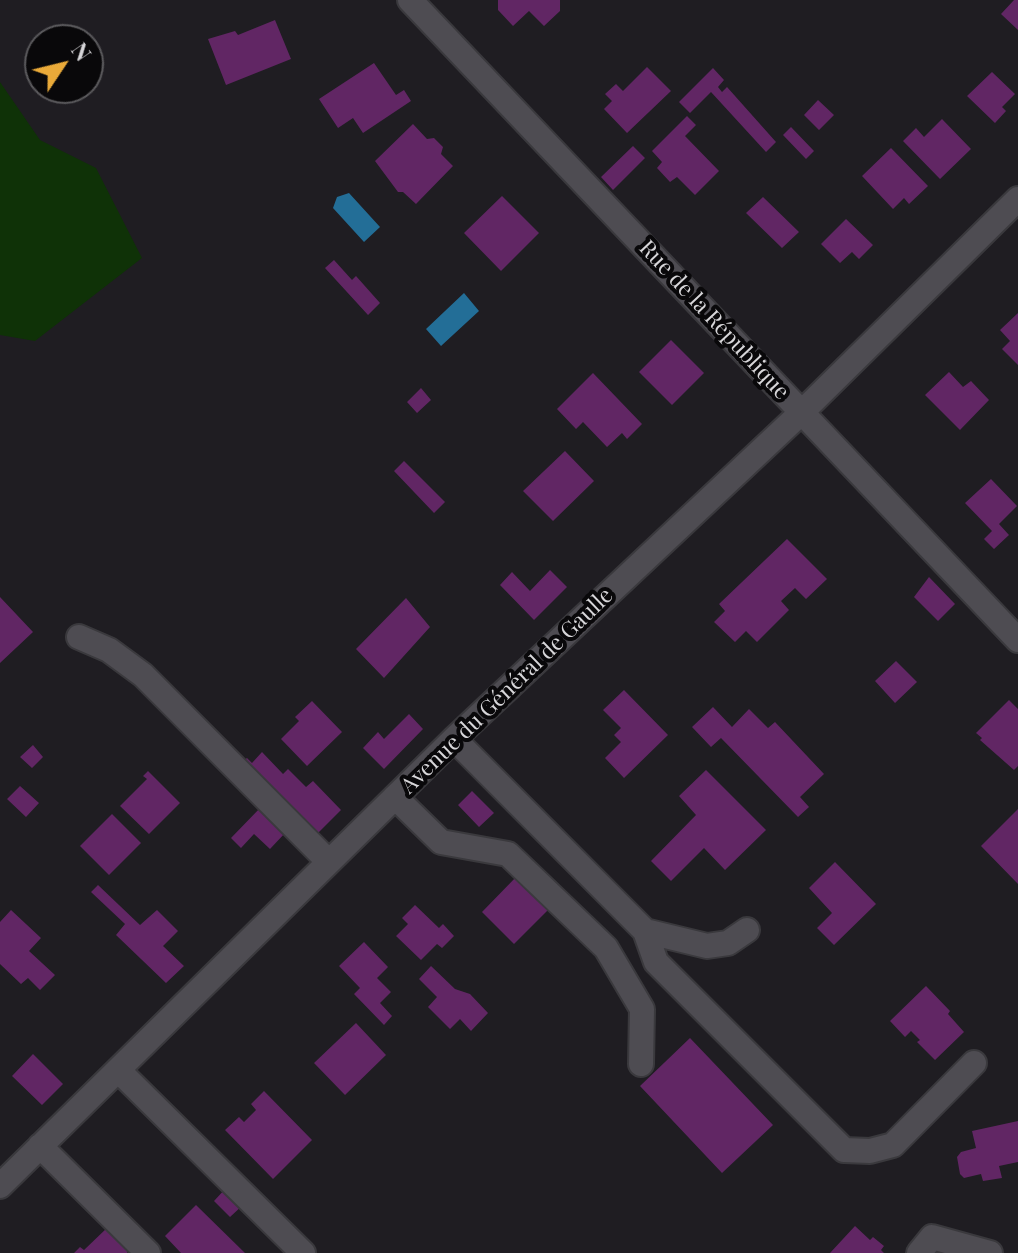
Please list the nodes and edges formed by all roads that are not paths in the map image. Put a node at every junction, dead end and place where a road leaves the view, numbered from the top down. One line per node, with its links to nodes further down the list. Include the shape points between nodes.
1 (410, 0): 3 (street, Rue de la République)
2 (1018, 199): 3 (street, Avenue du Général de Gaulle)
3 (802, 412): 5 (street, Rue de la République); 6 (street, Avenue du Général de Gaulle)
4 (79, 637): 8 (street, via 109,650 143,675)
5 (1018, 640)
6 (454, 739): 7 (street, Avenue du Général de Gaulle); 10 (street)
7 (395, 797): 8 (street, Avenue du Général de Gaulle); 12 (street, via 441,842 508,854 606,948 642,1009)
8 (329, 862): 13 (street, Avenue du Général de Gaulle)
9 (747, 930): 10 (street, via 728,943 707,946)
10 (645, 931): 11 (street, via 656,962 844,1150 893,1145)
11 (974, 1063)
12 (641, 1064)
13 (118, 1070): 14 (street, Avenue du Général de Gaulle); 17 (street)
14 (40, 1146): 15 (street, Avenue du Général de Gaulle); 16 (street)
15 (0, 1186)
16 (148, 1253)
17 (303, 1253)
18 (919, 1253): 19 (street, via 932,1237)
19 (990, 1253)

